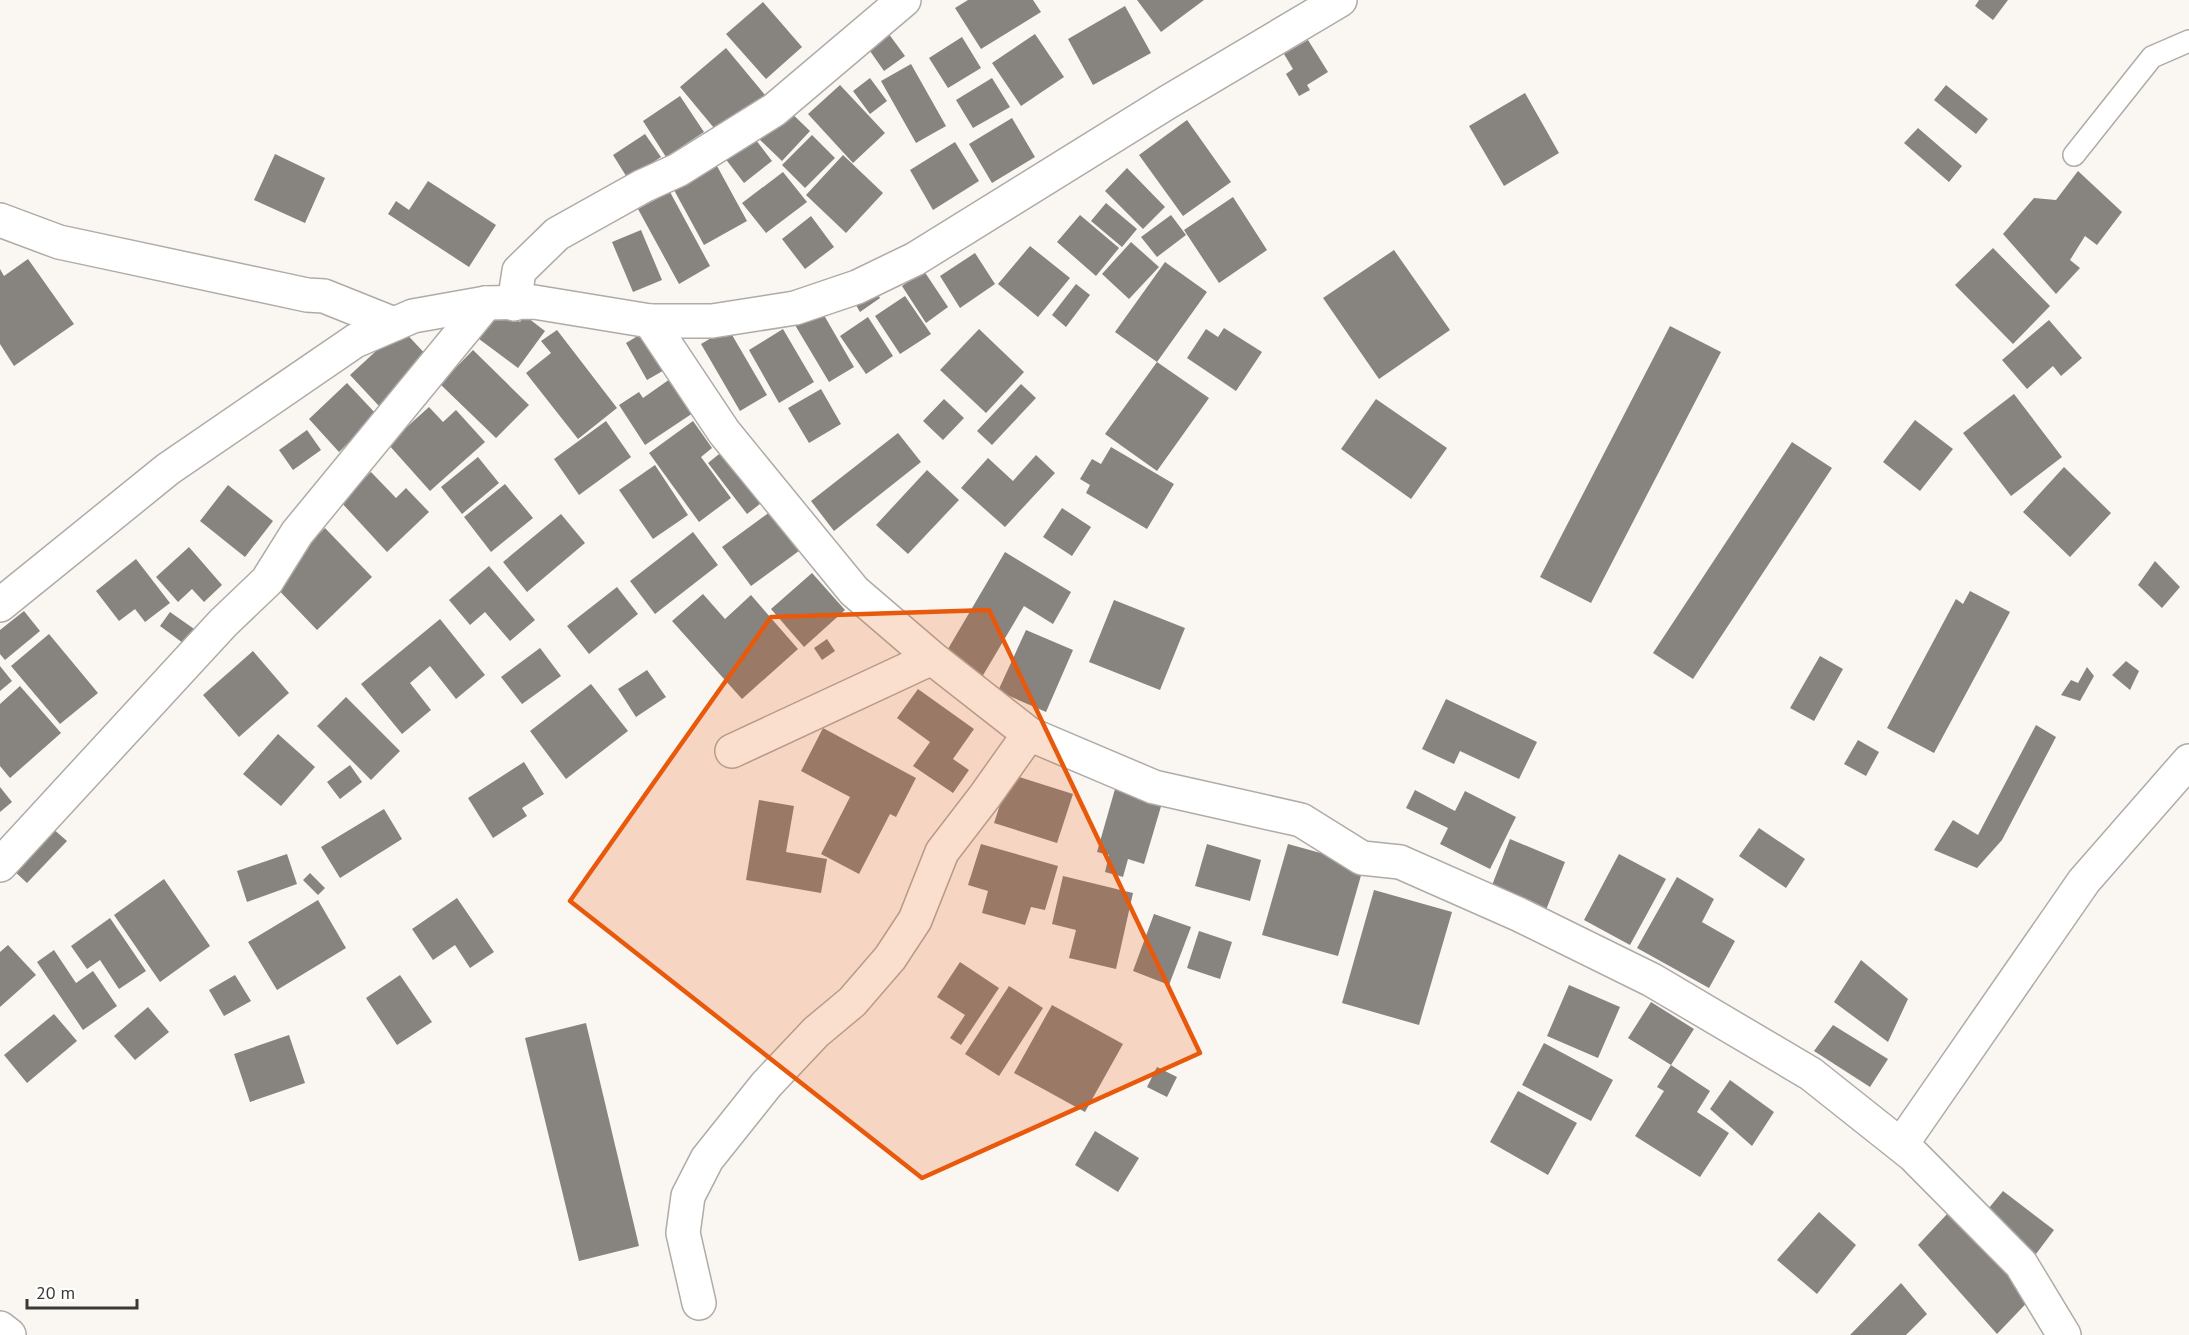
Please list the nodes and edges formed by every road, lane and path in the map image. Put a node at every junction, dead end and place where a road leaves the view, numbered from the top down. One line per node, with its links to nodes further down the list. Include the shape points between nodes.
1 (904, 0): 6 (street, via 774,110 678,170 556,234 519,271)
2 (1340, 0): 7 (street, via 915,259 857,287 795,308 712,321)
3 (2189, 41): 4 (lane, via 2152,57)
4 (2074, 155)
5 (0, 220): 8 (street, via 59,242 324,296)
6 (500, 303): 7 (street, via 534,302); 8 (street, via 413,316); 14 (street, via 297,533 267,581 223,623)
7 (650, 321): 10 (street, via 724,432 854,591)
8 (394, 324): 9 (street, via 355,341 168,469)
9 (0, 605)
10 (932, 658): 11 (street); 12 (street)
11 (1029, 734): 15 (street, via 1154,787 1301,820 1362,858 1400,862 1520,915 1652,980 1811,1074); 16 (street, via 942,852 915,920 890,958 852,1002 816,1032 766,1085 707,1159 688,1196 683,1233)
12 (732, 751)
13 (2189, 761): 15 (street, via 2084,881)
14 (0, 865)
15 (1901, 1145): 19 (street, via 2021,1264)
16 (699, 1303)
17 (0, 1328): 18 (street)
18 (9, 1335)
19 (2064, 1335)

